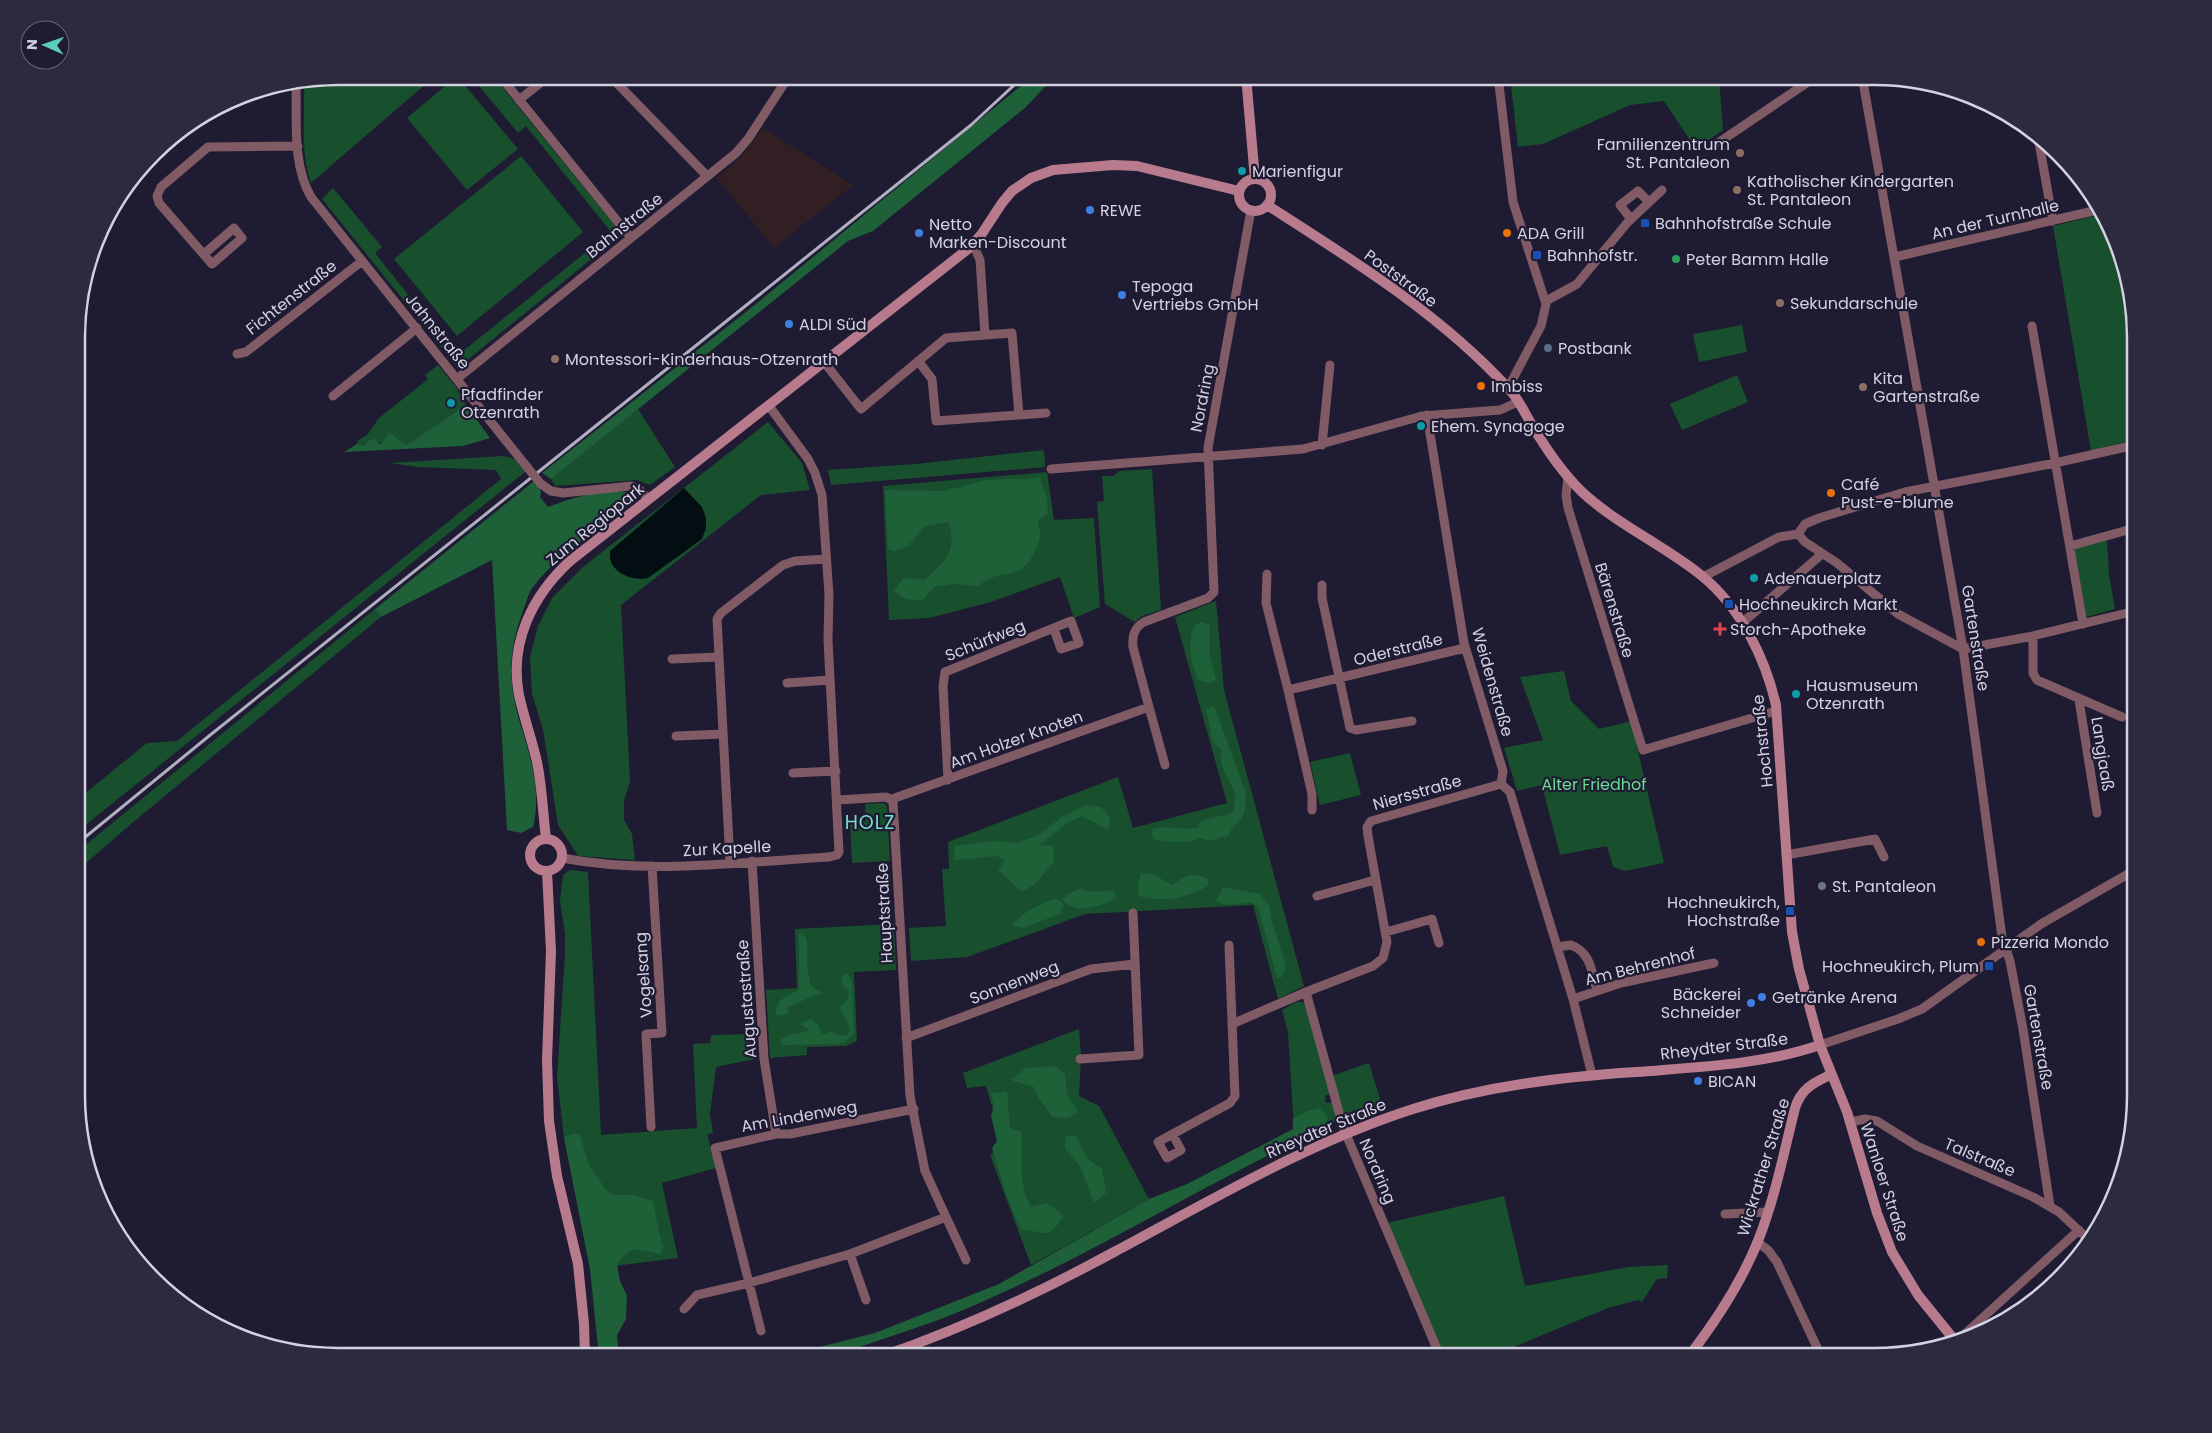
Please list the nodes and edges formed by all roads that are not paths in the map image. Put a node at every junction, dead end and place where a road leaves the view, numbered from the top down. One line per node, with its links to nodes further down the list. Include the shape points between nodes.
1 (507, 85): 10 (street)
2 (537, 85): 10 (street)
3 (619, 85): 14 (street)
4 (783, 85): 14 (street, Bahnstraße, via 745,144)
5 (1247, 85): 15 (street)
6 (1499, 85): 29 (street, via 1513,202)
7 (1804, 85): 11 (street)
8 (1864, 85): 27 (street, Gartenstraße)
9 (296, 89): 12 (street, Jahnstraße)
10 (519, 100): 24 (street)
11 (1718, 143)
12 (298, 146): 26 (street, via 208,147 161,187 159,203); 28 (street, Jahnstraße, via 300,172 308,191)
13 (2040, 147): 23 (street)
14 (707, 176): 24 (street, Bahnstraße)
15 (1255, 179): 17 (street, via 1244,184); 19 (street, via 1268,187)
16 (1662, 190): 18 (street)
17 (1239, 191): 20 (street, via 1242,204); 25 (street, Zum Regiopark, via 1138,166 1053,170 1034,176 1015,189)
18 (1649, 202): 22 (street); 22 (street, via 1638,191 1620,205)
19 (1267, 205): 20 (street); 38 (street, Poststraße, via 1415,305)
20 (1251, 210): 47 (street, Nordring)
21 (2093, 211): 23 (street, An der Turnhalle)
22 (1631, 219): 29 (street, via 1576,284)
23 (2053, 221): 27 (street, An der Turnhalle)
24 (631, 238): 37 (street, Bahnstraße)
25 (973, 244): 32 (street, via 980,260); 34 (street, Zum Regiopark)
26 (204, 254)
27 (1895, 257): 51 (street, Gartenstraße)
28 (362, 261): 31 (street, Jahnstraße); 33 (street, Fichtenstraße, via 246,352)
29 (1546, 300): 38 (street, via 1542,324)
30 (2032, 326): 48 (street)
31 (417, 328): 37 (street, Jahnstraße); 39 (street)
32 (985, 335): 35 (street, via 946,338); 43 (street, via 1012,332)
33 (237, 354)
34 (824, 362): 35 (street, via 861,409); 41 (street, Zum Regiopark)
35 (919, 362): 43 (street, via 932,379 936,421)
36 (1330, 365): 45 (street)
37 (458, 378): 52 (street, Jahnstraße, bridge, via 527,467 550,491 563,493 631,486)
38 (1508, 388): 40 (street, Hochstraße)
39 (333, 396)
40 (1518, 402): 44 (street, via 1500,410); 50 (street, Hochstraße, via 1547,451)
41 (769, 406): 52 (street, Zum Regiopark); 57 (street, via 801,448 815,473 823,502)
42 (1046, 413): 43 (street)
43 (1019, 415)
44 (1427, 415): 45 (street); 66 (street, Weidenstraße)
45 (1322, 445): 47 (street)
46 (2127, 447): 48 (street)
47 (1208, 458): 49 (street); 75 (street, Nordring, via 1214,593 1144,622 1136,629 1133,647)
48 (2055, 463): 51 (street); 55 (street)
49 (1051, 469)
50 (1568, 477): 59 (street, Hochstraße, via 1605,511); 76 (street, Bärenstraße, via 1568,508 1643,750)
51 (1934, 484): 54 (street, via 1830,514 1805,524); 67 (street, Gartenstraße)
52 (649, 499): 90 (street, Zum Regiopark, via 559,571 539,596 524,629 518,658 518,688 537,763)
53 (2127, 530): 55 (street)
54 (1798, 534): 56 (street); 59 (street, via 1779,537)
55 (2070, 546): 63 (street)
56 (1822, 554): 62 (street); 67 (street, via 1898,614)
57 (826, 559): 68 (street, via 783,565 721,613 717,622); 71 (street)
58 (1267, 574): 73 (street, via 1266,603)
59 (1703, 577): 62 (street, Hochstraße, via 1727,601)
60 (1322, 584): 70 (street, Oderstraße)
61 (2127, 613): 63 (street)
62 (1742, 623): 76 (street, Hochstraße, via 1771,685)
63 (2083, 624): 65 (street)
64 (1054, 629): 84 (street, Schürfweg, via 945,672)
65 (2033, 636): 67 (street); 74 (street, Langjaaß, via 2035,679)
66 (1465, 648): 70 (street, Oderstraße); 85 (street, Weidenstraße, via 1503,771)
67 (1963, 649): 106 (street, Gartenstraße, via 2002,937)
68 (718, 656): 69 (street); 79 (street)
69 (672, 659)
70 (1339, 679): 73 (street, Oderstraße); 78 (street, Oderstraße, via 1351,729)
71 (830, 680): 72 (street); 82 (street)
72 (787, 683)
73 (1288, 690): 88 (street, via 1312,794)
74 (2080, 700): 77 (street, Langjaaß); 89 (street, Langjaaß)
75 (1149, 707): 81 (street); 84 (street, Am Holzer Knoten)
76 (1776, 710): 91 (street, Hochstraße)
77 (2122, 717)
78 (1412, 721)
79 (723, 734): 80 (street); 95 (street)
80 (676, 736)
81 (1165, 766)
82 (836, 771): 83 (street); 87 (street)
83 (793, 773)
84 (948, 780): 86 (street, Am Holzer Knoten)
85 (1501, 784): 99 (street, Niersstraße, via 1371,821 1367,832); 105 (street, Weidenstraße, via 1510,792)
86 (892, 799): 87 (street); 113 (street, Hauptstraße)
87 (838, 800): 94 (street, Zur Kapelle, via 840,847 837,855)
88 (1312, 810)
89 (2097, 813)
90 (546, 839): 93 (street, via 560,846); 97 (street, via 535,844 530,854 535,866)
91 (1786, 855): 92 (street, via 1875,839); 114 (street, Hochstraße, via 1794,946)
92 (1884, 857)
93 (562, 858): 96 (street, Zur Kapelle); 97 (street, via 556,868)
94 (752, 861): 95 (street, Zur Kapelle); 122 (street, Augustastraße, via 764,1059)
95 (730, 862): 96 (street, Zur Kapelle)
96 (652, 866): 120 (street, Vogelsang, via 662,1033 646,1034)
97 (547, 871): 139 (street, via 551,966 547,1046 549,1121 578,1264)
98 (2127, 875): 106 (street)
99 (1376, 880): 100 (street); 102 (street, Niersstraße)
100 (1317, 896)
101 (1133, 913): 108 (street)
102 (1386, 932): 103 (street, via 1432,919); 110 (street, Niersstraße, via 1387,949 1377,964)
103 (1439, 943)
104 (1229, 945): 112 (street)
105 (1557, 947): 109 (street, via 1573,945 1584,953 1590,962); 111 (street, Weidenstraße)
106 (2007, 947): 114 (street, via 1918,1012); 124 (street, Gartenstraße)
107 (1714, 963): 109 (street, Am Behrenhof)
108 (1135, 964): 113 (street, Sonnenweg, via 1091,969); 115 (street, via 1139,1055)
109 (1597, 991): 111 (street, Am Behrenhof)
110 (1306, 992): 112 (street, Niersstraße); 121 (street, Nordring)
111 (1573, 999): 116 (street, Weidenstraße)
112 (1232, 1024): 123 (street, via 1234,1098)
113 (906, 1038): 118 (street, Hauptstraße, via 910,1096)
114 (1820, 1045): 116 (street, Rheydter Straße, via 1785,1055 1702,1067); 117 (street, Wanloer Straße)
115 (1080, 1059)
116 (1592, 1075): 121 (street, Rheydter Straße, via 1470,1094 1413,1109)
117 (1830, 1075): 119 (street, Wanloer Straße); 125 (street, Wickrather Straße, via 1806,1088 1797,1102)
118 (914, 1109): 122 (street, Am Lindenweg); 127 (street, via 925,1170)
119 (1850, 1122): 124 (street, Talstraße, via 1876,1121 1922,1149); 138 (street, Wanloer Straße, via 1877,1213 1895,1258 1921,1300)
120 (651, 1126)
121 (1345, 1133): 140 (street, Rheydter Straße, via 1253,1176 1028,1296); 141 (street, Nordring)
122 (776, 1134): 133 (street, Am Lindenweg, via 715,1148)
123 (1173, 1135)
124 (2050, 1206): 128 (street, Talstraße)
125 (1768, 1212): 126 (street); 130 (street, Wickrather Straße)
126 (1725, 1214)
127 (946, 1216): 131 (street); 132 (street)
128 (2079, 1230): 129 (street, Talstraße); 136 (street)
129 (2084, 1235)
130 (1757, 1242): 142 (street, Wickrather Straße, via 1725,1306); 143 (street, via 1777,1262)
131 (850, 1254): 133 (street); 134 (street)
132 (966, 1260)
133 (749, 1282): 135 (street, via 697,1295); 137 (street, Am Lindenweg)
134 (866, 1300)
135 (684, 1309)
136 (1970, 1330)
137 (761, 1331)
138 (1951, 1336)
139 (585, 1348)
140 (902, 1348)
141 (1437, 1348)
142 (1695, 1348)
143 (1817, 1348)

